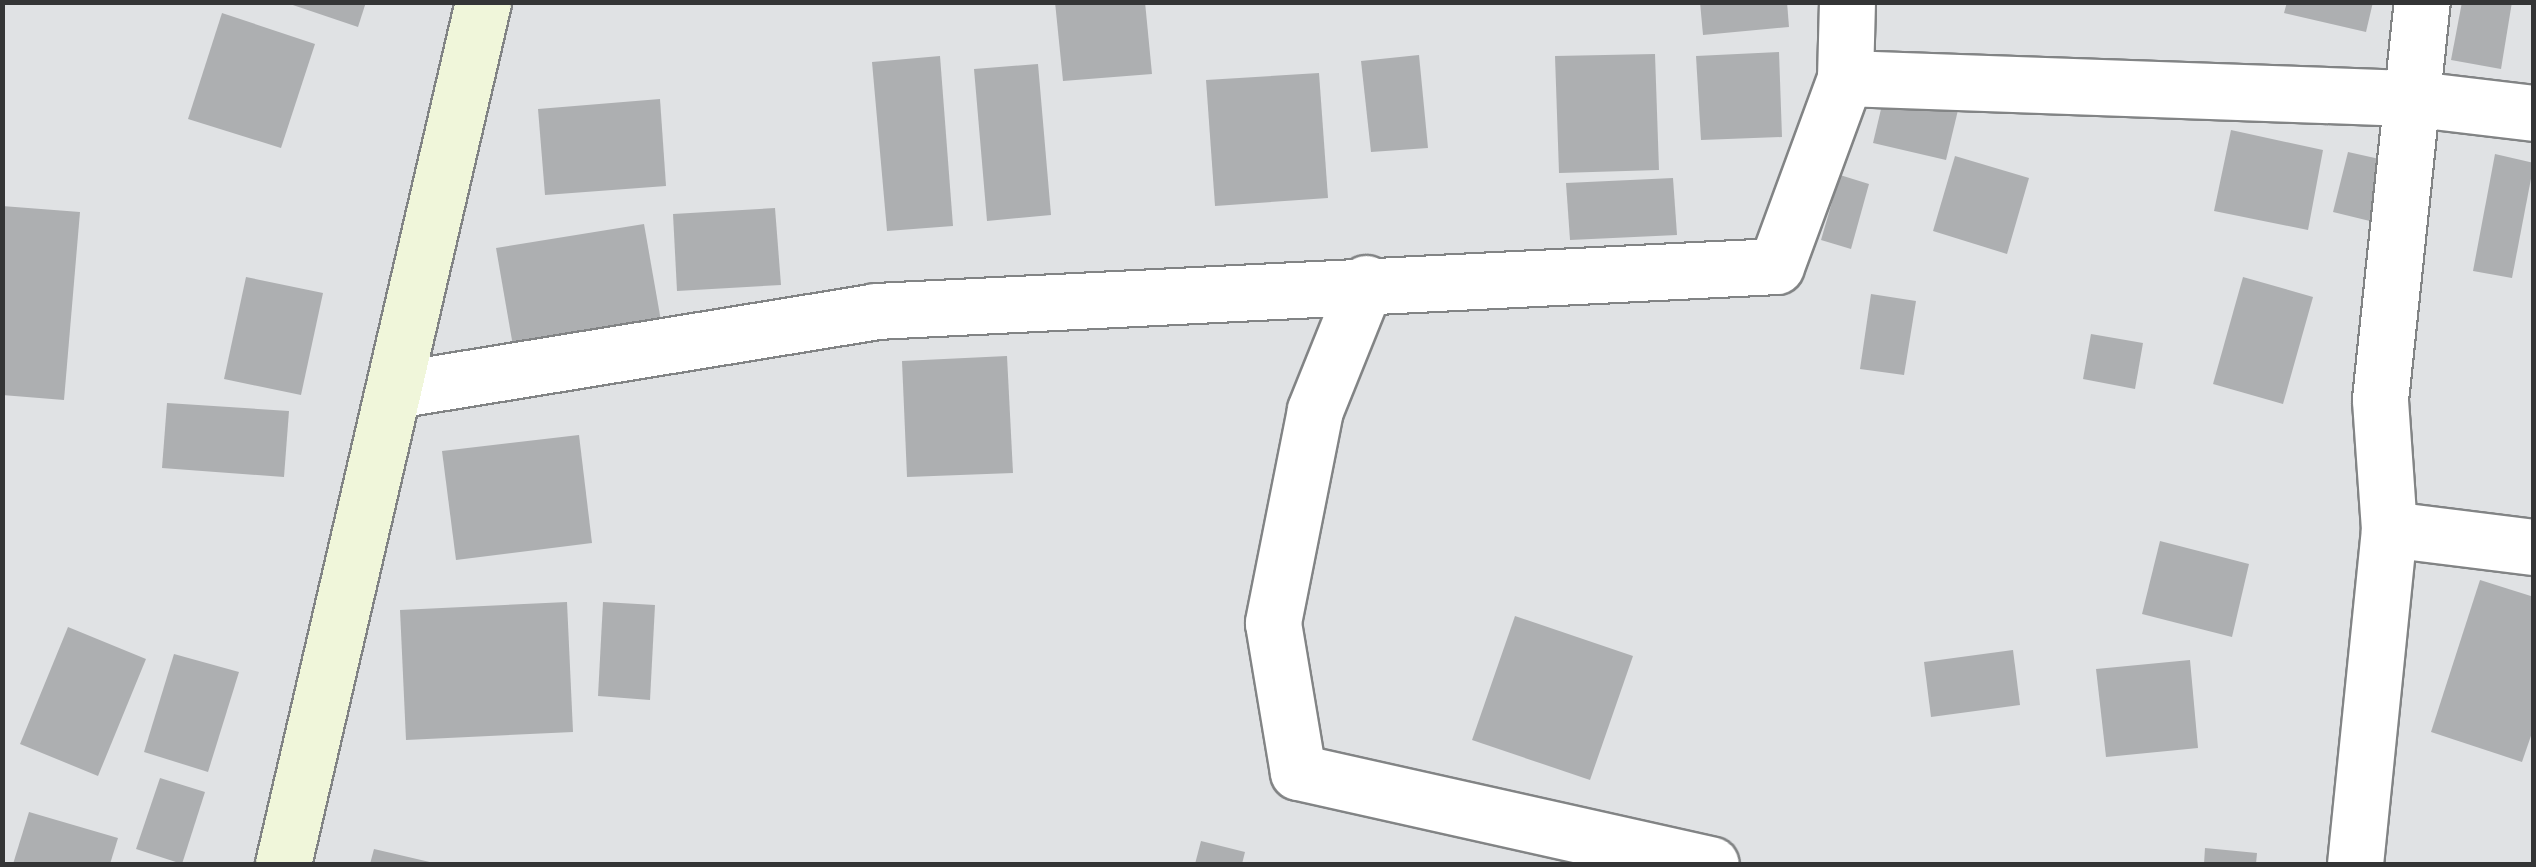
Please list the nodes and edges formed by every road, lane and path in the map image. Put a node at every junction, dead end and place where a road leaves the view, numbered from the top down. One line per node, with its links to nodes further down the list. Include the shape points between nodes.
1 (483, 2): 8 (street)
2 (1847, 2): 4 (street)
3 (2422, 2): 5 (street)
4 (1845, 78): 5 (street); 7 (street, via 1776,266)
5 (2408, 98): 6 (street); 9 (street, via 2380,399)
6 (2534, 113)
7 (1366, 283): 8 (street, via 876,311); 12 (street, via 1314,410 1273,623 1298,772)
8 (395, 390): 11 (street)
9 (2389, 529): 10 (street); 13 (street)
10 (2534, 547)
11 (283, 864)
12 (1711, 864)
13 (2355, 864)

